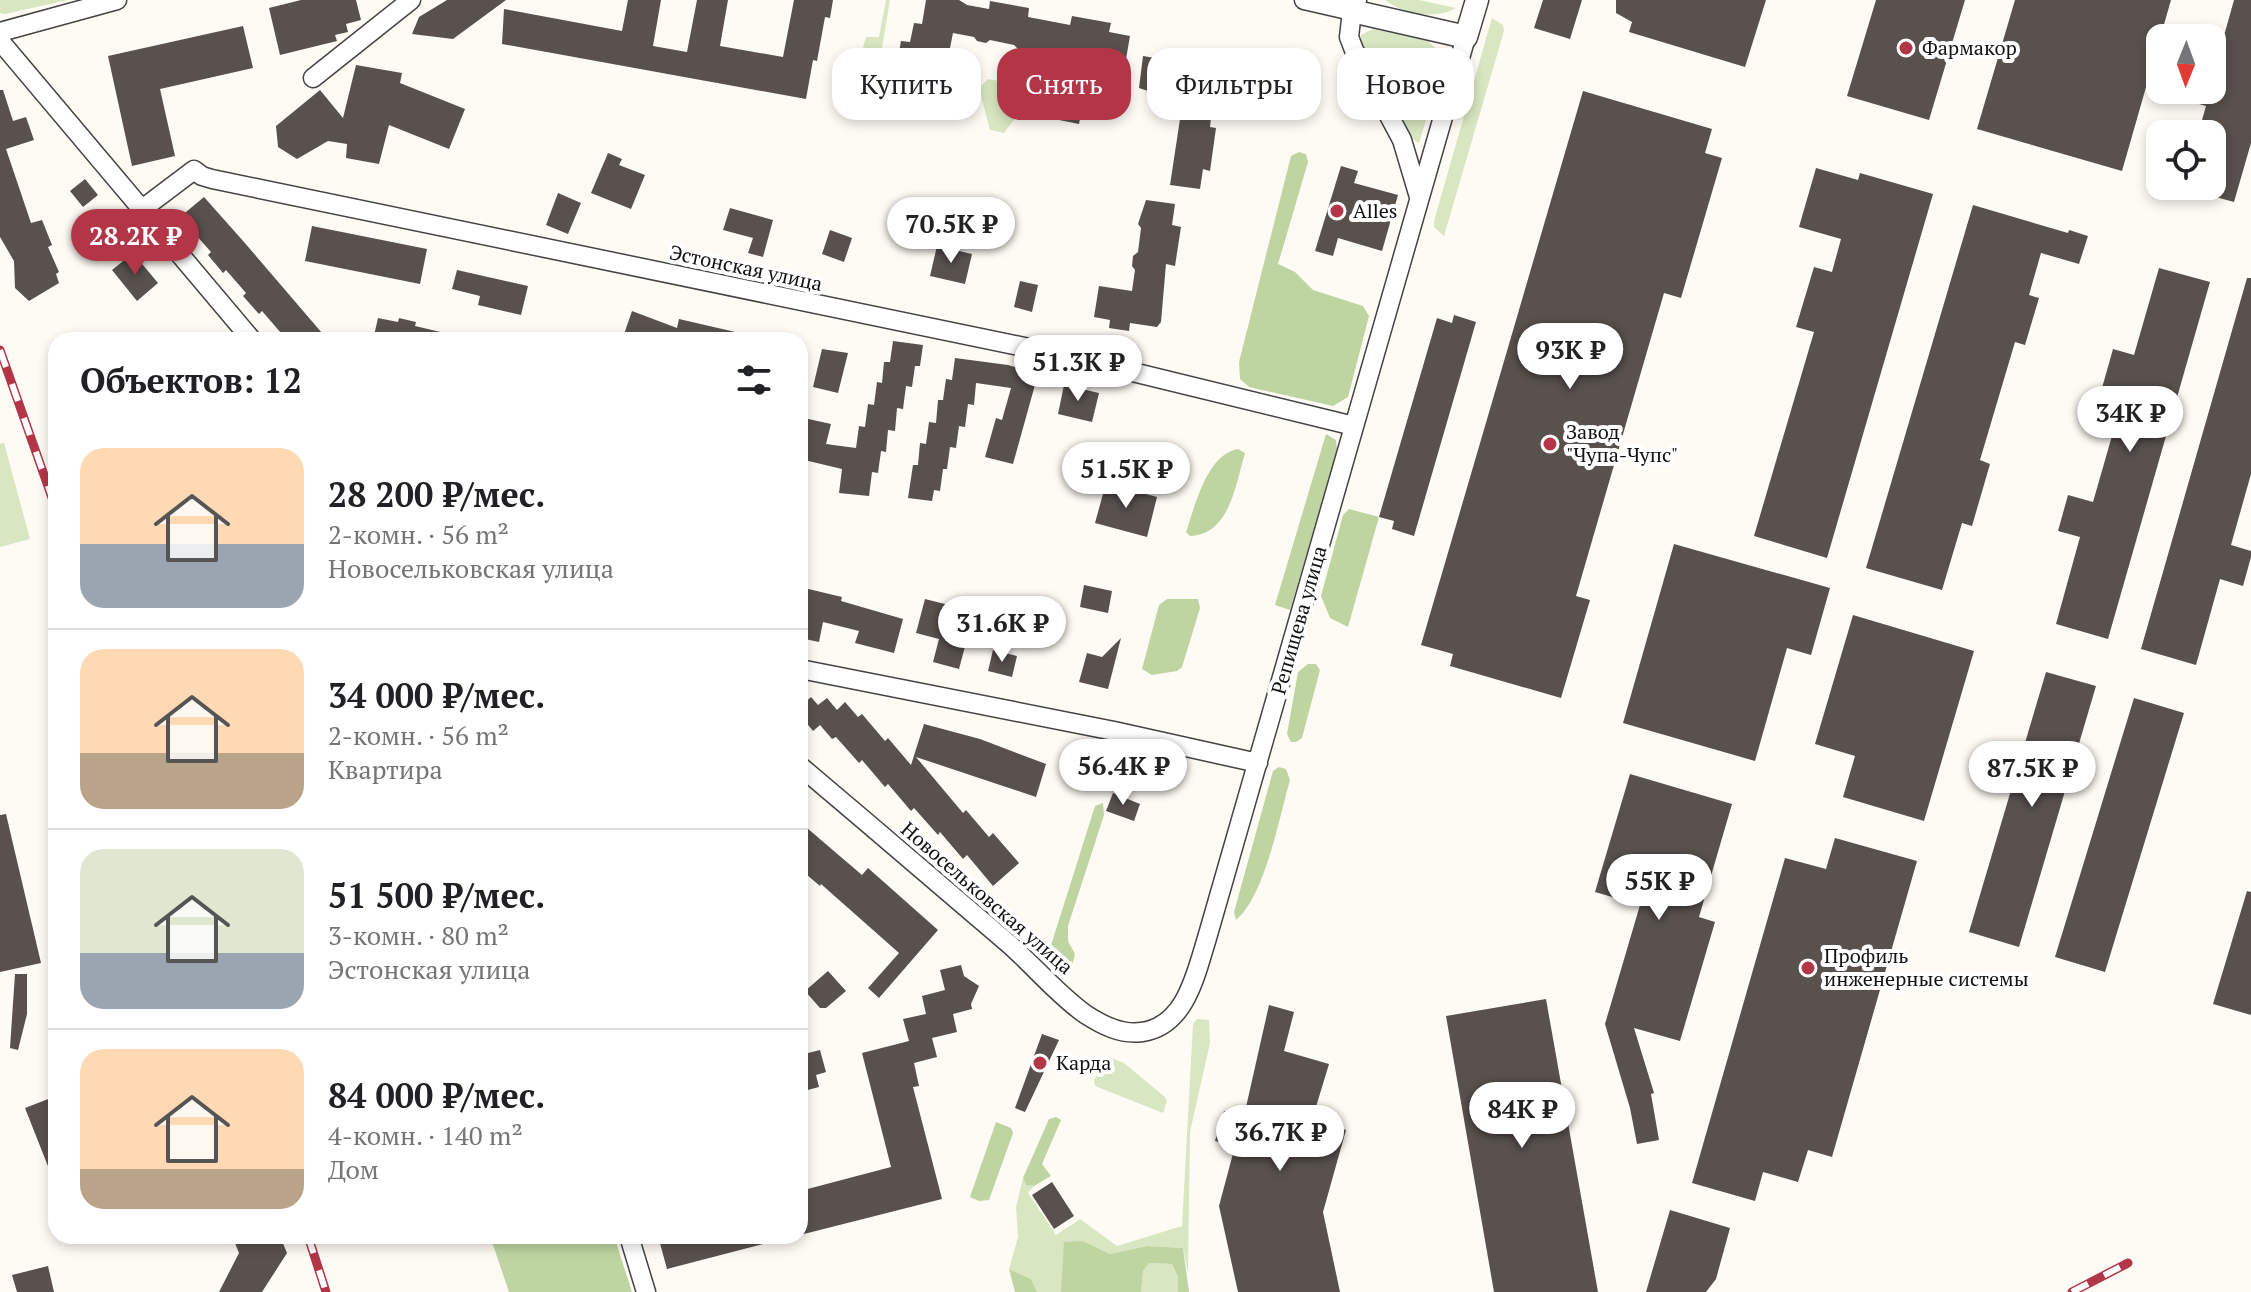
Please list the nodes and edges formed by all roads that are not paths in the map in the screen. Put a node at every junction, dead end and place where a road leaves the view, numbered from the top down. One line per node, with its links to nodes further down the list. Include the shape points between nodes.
1 (117, 0): 6 (street)
2 (411, 0): 9 (street)
3 (1304, 0): 5 (street)
4 (1477, 0): 7 (street, Репищева улица)
5 (1354, 6): 7 (street); 10 (street, via 1349,37 1402,140)
6 (0, 32)
7 (1466, 37): 10 (street, Репищева улица)
8 (0, 41): 11 (street)
9 (313, 78)
10 (1419, 200): 13 (street, Репищева улица)
11 (141, 210): 12 (street); 13 (street, Эстонская улица, via 194,170 212,179 1063,355)
12 (245, 332)
13 (1354, 426): 15 (street, Репищева улица)
14 (808, 671): 15 (street)
15 (1258, 763): 17 (street, Репищева улица, via 1189,993 1174,1016)
16 (808, 773): 17 (street, Новосельковская улица, via 1085,1013 1116,1030 1145,1032)
17 (1157, 1027)
18 (631, 1244): 19 (street)
19 (646, 1292)

